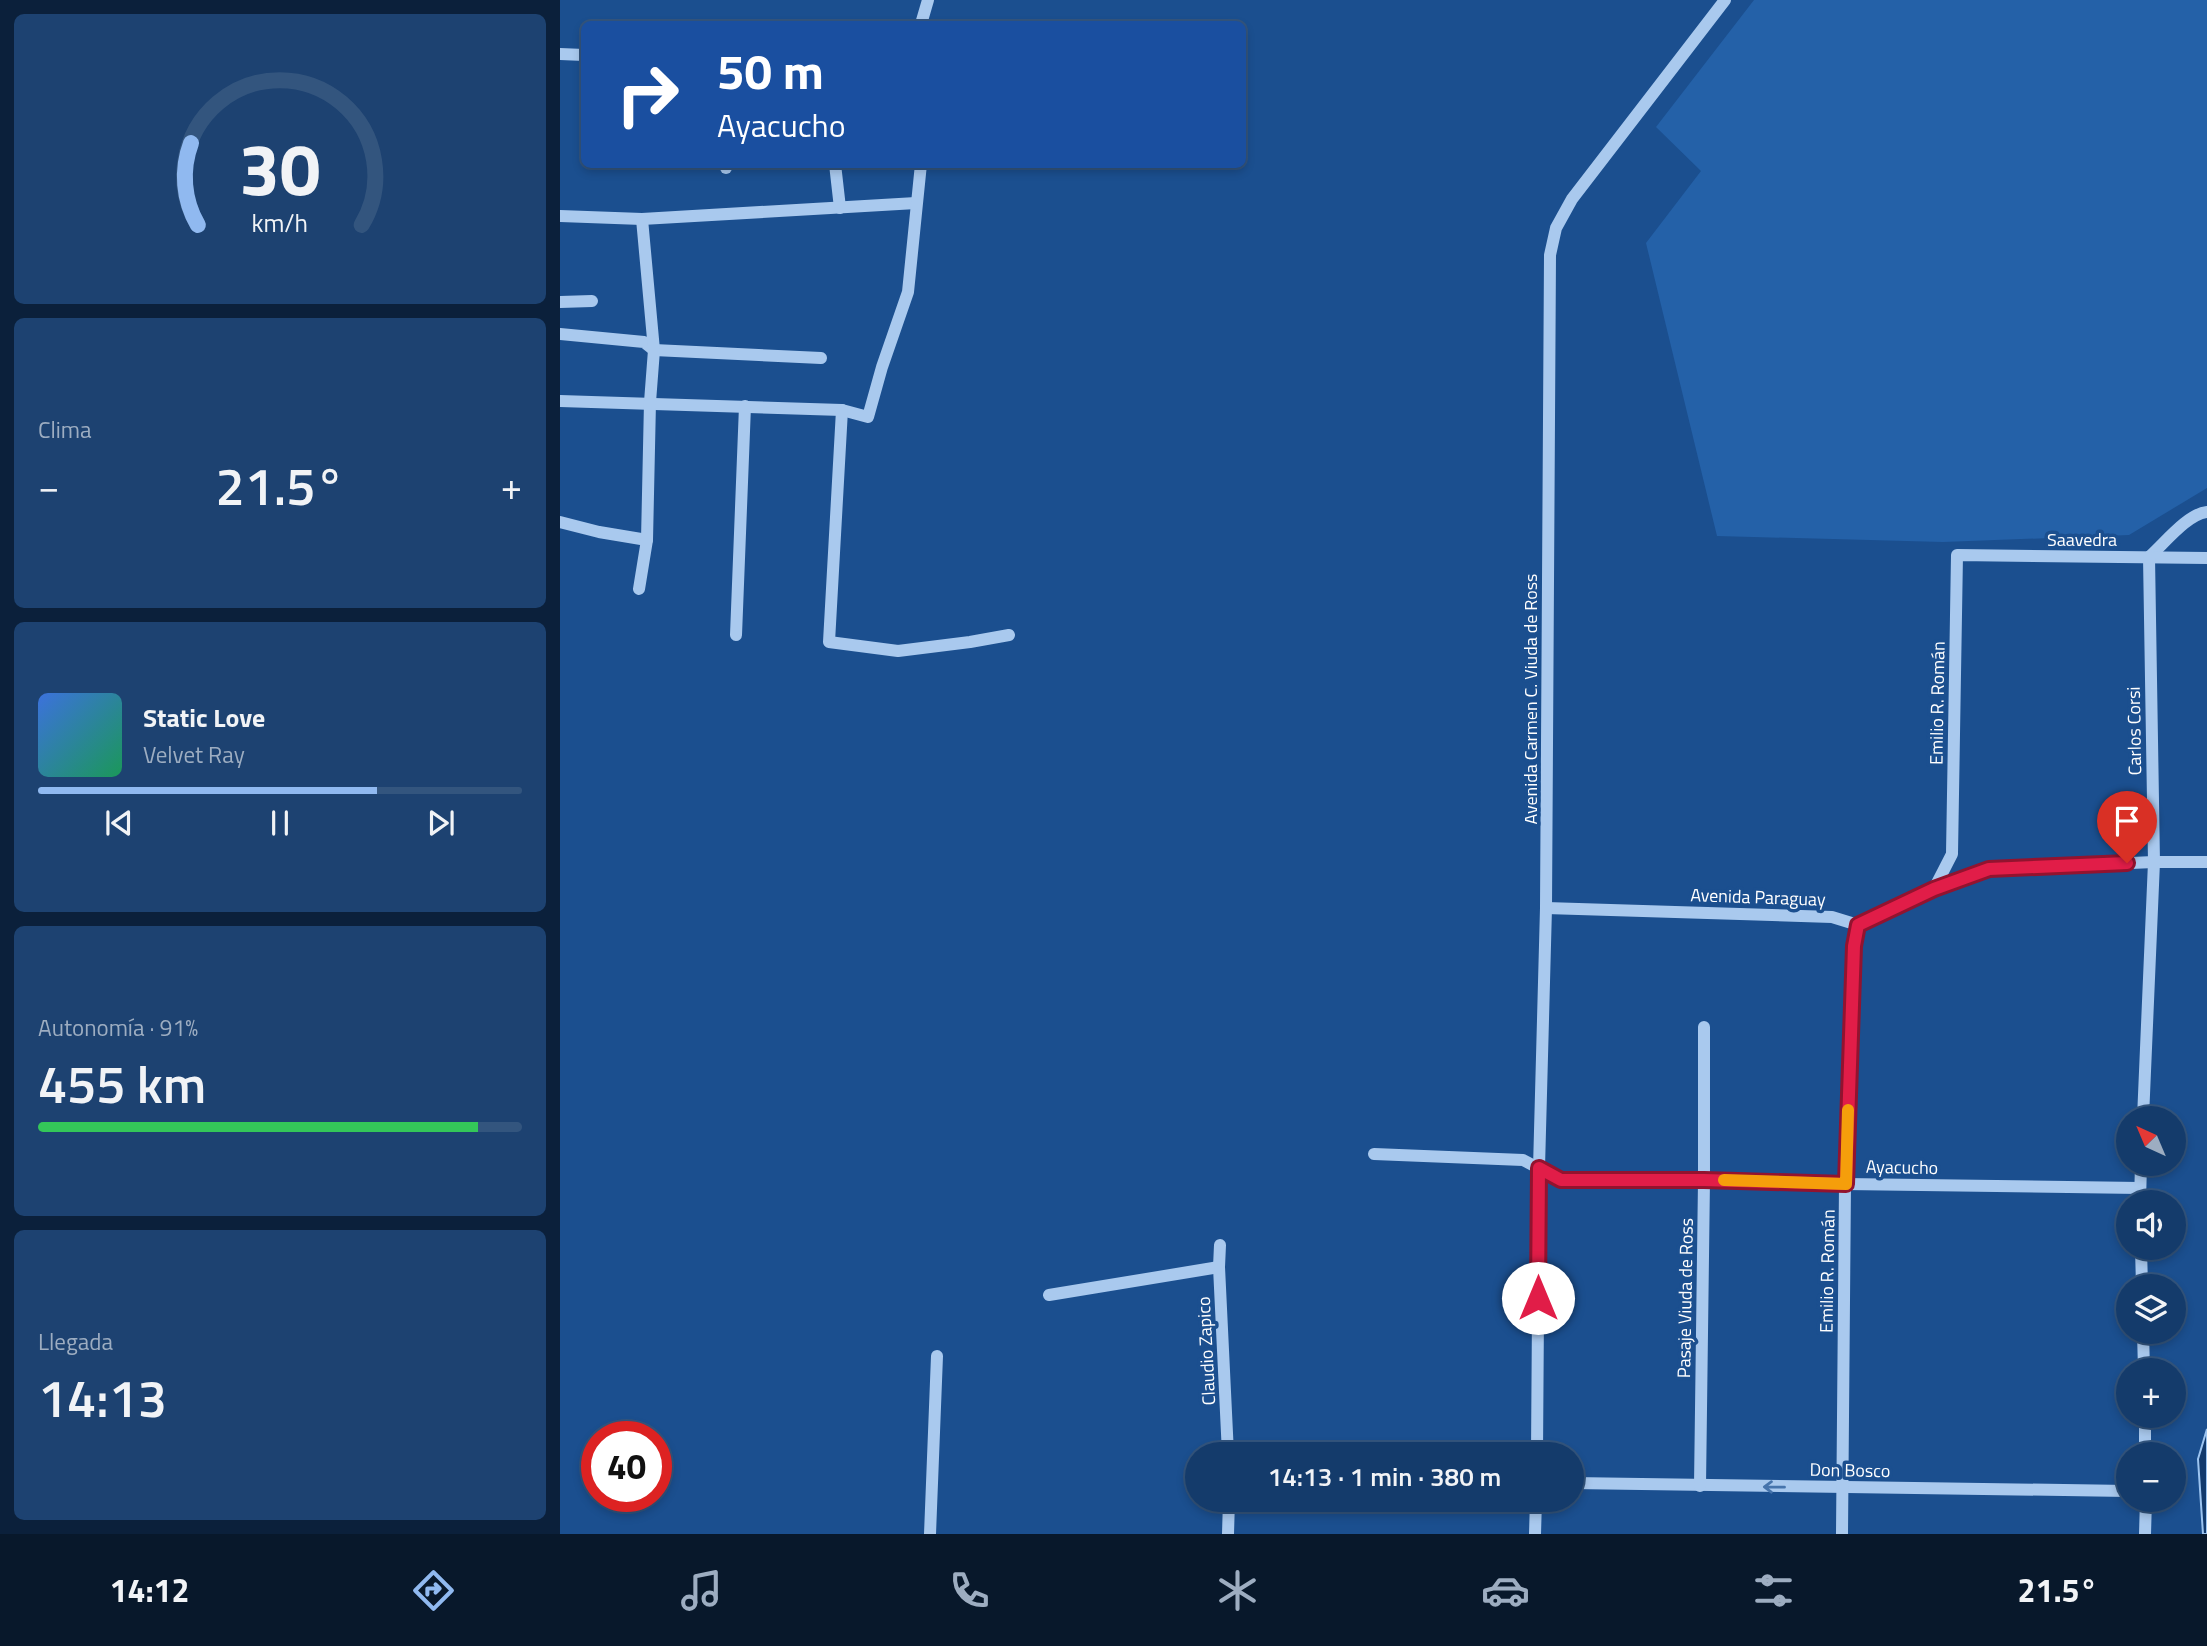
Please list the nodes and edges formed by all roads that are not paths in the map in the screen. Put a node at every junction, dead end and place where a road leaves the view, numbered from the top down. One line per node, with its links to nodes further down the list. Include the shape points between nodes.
1 (928, 0): 3 (street)
2 (1725, 0): 33 (street, Avenida Carmen C. Viuda de Ross, via 1572,199 1556,228 1550,255)
3 (922, 21)
4 (560, 54): 5 (street)
5 (581, 55)
6 (835, 168): 9 (street)
7 (920, 168): 8 (street)
8 (916, 203): 9 (street); 20 (street, via 908,292 868,417)
9 (840, 208): 11 (street)
10 (560, 216): 11 (street)
11 (642, 219): 15 (street)
12 (592, 301): 13 (street)
13 (560, 302)
14 (560, 334): 15 (street, via 644,342)
15 (654, 350): 16 (street); 18 (street)
16 (821, 358)
17 (560, 401): 18 (street)
18 (650, 402): 19 (street); 23 (street)
19 (745, 406): 20 (street); 28 (street)
20 (842, 410): 29 (street, via 829,642 898,651)
21 (2207, 512): 25 (street, via 2182,525)
22 (560, 522): 23 (street)
23 (647, 540): 27 (street)
24 (1957, 555): 25 (street, Saavedra); 32 (street, Emilio R. Román, via 1952,854)
25 (2149, 557): 26 (street, Saavedra); 30 (street, Carlos Corsi)
26 (2207, 558)
27 (639, 589)
28 (736, 635)
29 (1009, 635)
30 (2154, 862): 31 (street); 32 (street, via 1989,869); 36 (street, Carlos Corsi)
31 (2207, 862)
32 (1934, 889): 34 (street)
33 (1546, 908): 34 (street, Avenida Paraguay, via 1832,917); 38 (street, Avenida Carmen C. Viuda de Ross)
34 (1858, 925): 41 (street, Emilio R. Román)
35 (1704, 1027): 40 (street, Pasaje Viuda de Ross)
36 (2144, 1106)
37 (1374, 1154): 38 (street, Ayacucho, via 1523,1160)
38 (1539, 1168): 40 (street, Ayacucho, via 1561,1180); 48 (street, Avenida Carmen C. Viuda de Ross)
39 (2140, 1176): 42 (street)
40 (1704, 1180): 41 (street, Ayacucho); 50 (street, Pasaje Viuda de Ross)
41 (1846, 1184): 42 (street, Ayacucho); 51 (street, Emilio R. Román)
42 (2140, 1188)
43 (1220, 1245): 44 (street, Claudio Zapico)
44 (1219, 1268): 45 (street); 47 (street, Claudio Zapico)
45 (1049, 1295)
46 (937, 1356): 56 (street)
47 (1227, 1442)
48 (1537, 1442)
49 (1584, 1483): 50 (street, Don Bosco)
50 (1700, 1486): 51 (street, Don Bosco, one-way to 50)
51 (1843, 1488): 52 (street, Don Bosco); 59 (street, Emilio R. Román)
52 (2116, 1491)
53 (1229, 1512): 57 (street)
54 (1536, 1512): 58 (street)
55 (2146, 1512): 60 (street)
56 (930, 1534)
57 (1228, 1534)
58 (1535, 1534)
59 (1842, 1534)
60 (2145, 1534)

